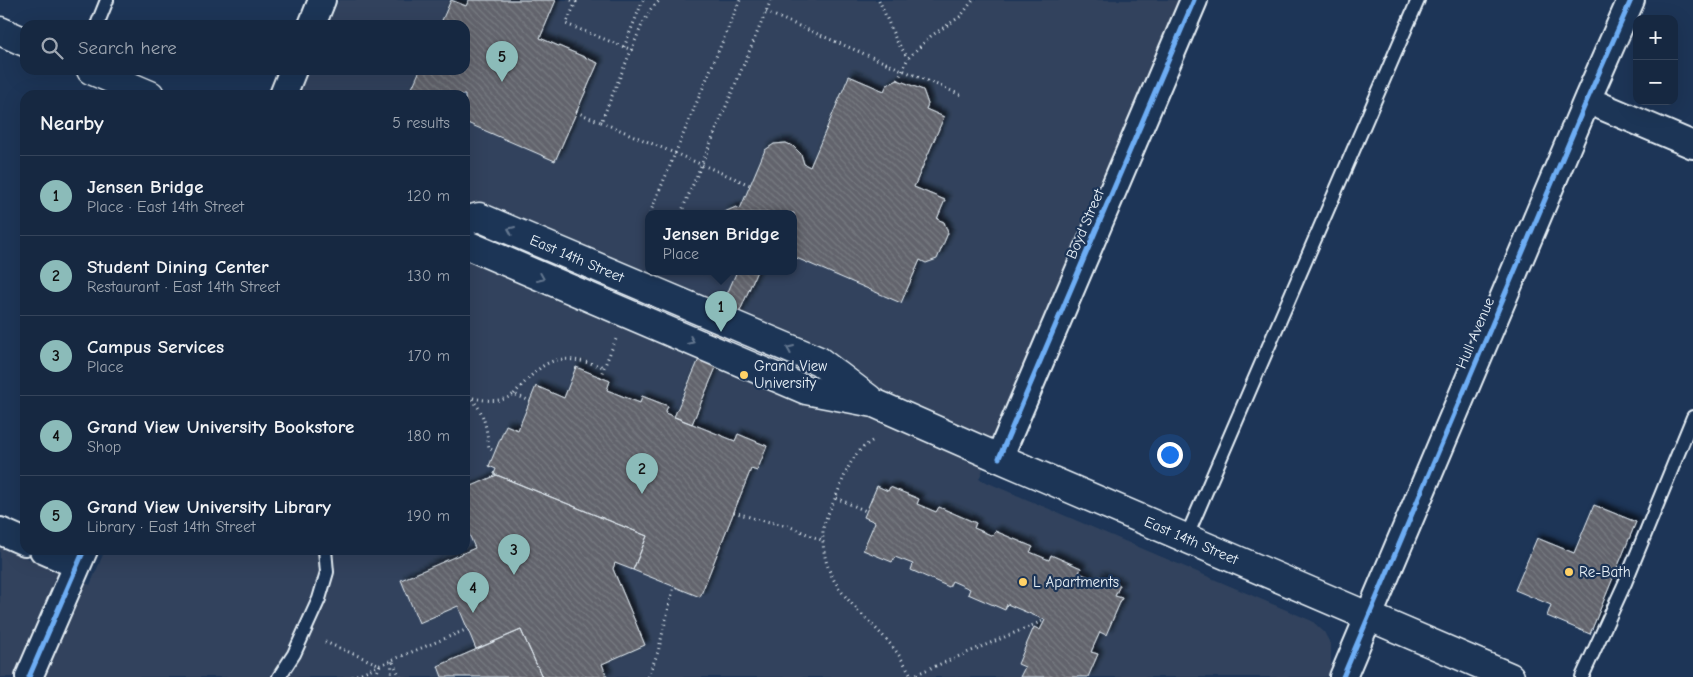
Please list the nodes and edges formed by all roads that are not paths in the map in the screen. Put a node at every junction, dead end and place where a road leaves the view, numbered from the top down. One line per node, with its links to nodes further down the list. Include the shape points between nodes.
1 (107, 0): 6 (lane)
2 (322, 0): 7 (street)
3 (1194, 0): 20 (street, Boyd Street)
4 (1418, 0): 22 (lane)
5 (1631, 0): 14 (street, Hull Avenue)
6 (99, 20)
7 (314, 20)
8 (0, 31): 9 (main road)
9 (20, 40)
10 (103, 75): 12 (main road)
11 (291, 75): 13 (street)
12 (138, 90)
13 (285, 90)
14 (1587, 100): 15 (street); 27 (street, Hull Avenue)
15 (1693, 145)
16 (470, 220): 18 (main road, East 14th Street, one-way to 16, via 819,361 479,217)
17 (470, 246): 18 (main road, East 14th Street, one-way to 18, via 806,390)
18 (874, 403): 20 (main road, East 14th Street)
19 (1693, 417): 32 (lane, via 1626,583)
20 (998, 458): 22 (main road, East 14th Street)
21 (0, 531): 23 (street)
22 (1186, 538): 27 (main road, East 14th Street)
23 (20, 540)
24 (66, 555): 26 (street)
25 (325, 555): 29 (lane, via 327,572 319,599 294,654)
26 (80, 558): 28 (street)
27 (1369, 617): 30 (street, Hull Avenue); 31 (main road, East 14th Street)
28 (29, 677)
29 (279, 677)
30 (1343, 677)
31 (1510, 677)
32 (1582, 677)

